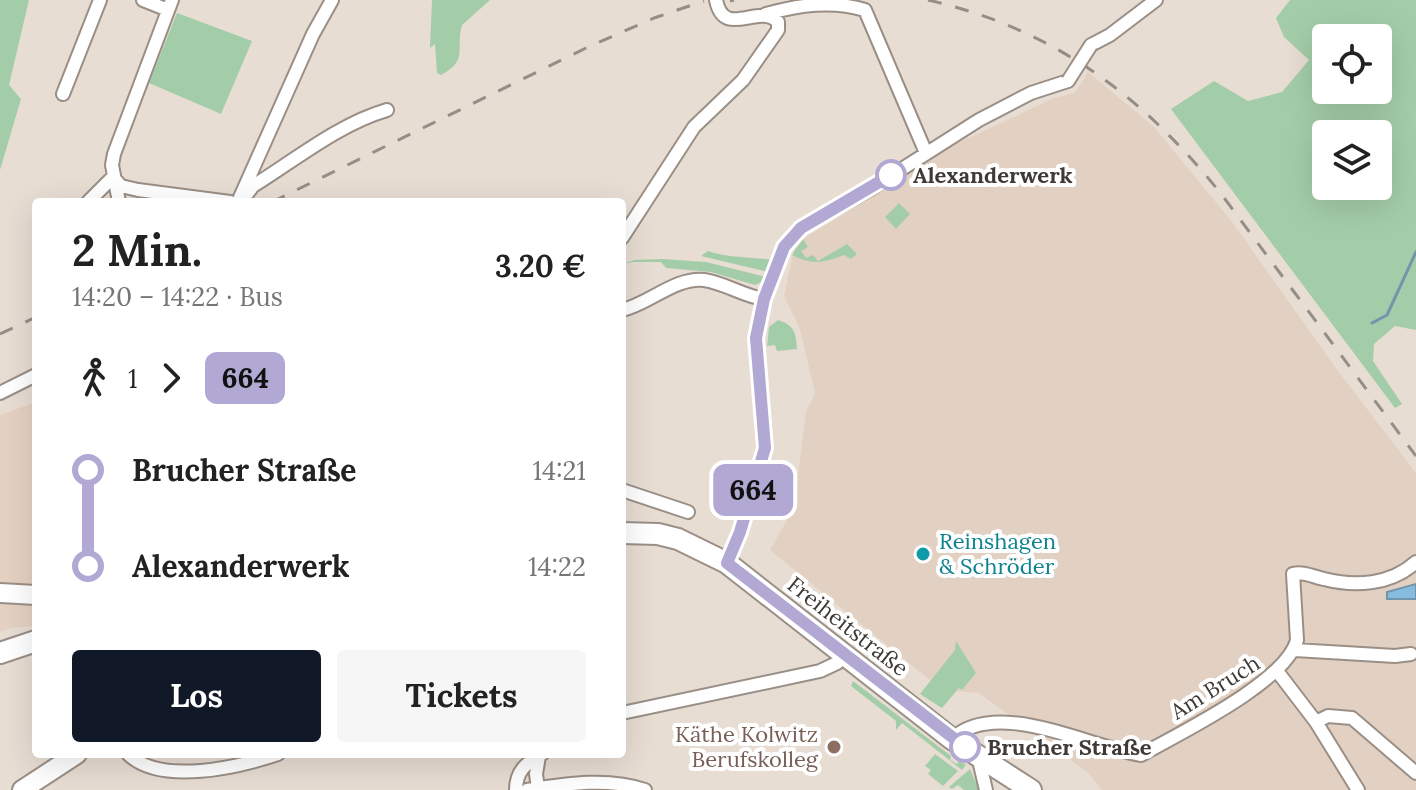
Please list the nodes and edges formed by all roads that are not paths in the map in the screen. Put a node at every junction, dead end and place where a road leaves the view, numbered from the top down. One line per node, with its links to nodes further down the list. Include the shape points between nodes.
1 (100, 0): 9 (street)
2 (143, 0): 6 (street)
3 (332, 0): 16 (street)
4 (716, 0): 8 (street, via 727,18)
5 (1156, 0): 7 (street)
6 (170, 5): 12 (street, via 114,154)
7 (1140, 5): 11 (street, bridge, via 1091,45 1068,81 1018,98)
8 (763, 15): 11 (street, via 816,1 865,10); 18 (street, via 778,22 778,30 743,80 694,127)
9 (63, 94)
10 (387, 110): 17 (street, via 368,115 310,150)
11 (926, 153): 19 (street, via 801,228 784,247)
12 (113, 177): 13 (street); 14 (street); 15 (street, via 121,186)
13 (92, 198)
14 (118, 198)
15 (199, 198)
16 (241, 198)
17 (242, 198)
18 (626, 232)
19 (764, 299): 20 (street, via 703,280 679,284); 27 (street, via 756,338 765,448)
20 (626, 308)
21 (32, 377): 22 (street)
22 (0, 393)
23 (626, 491): 24 (street)
24 (688, 512)
25 (626, 533): 27 (main road, Freiheitstraße, via 678,539)
26 (1416, 562): 31 (street, via 1361,585 1293,574)
27 (727, 563): 33 (main road, Freiheitstraße)
28 (0, 593): 29 (street)
29 (32, 595)
30 (32, 641): 32 (main road)
31 (1295, 650): 34 (street); 35 (street, Am Bruch)
32 (0, 653)
33 (846, 654): 36 (street, via 820,671); 38 (main road, Freiheitstraße)
34 (1411, 654)
35 (1277, 671): 37 (street); 38 (street, Am Bruch, via 1141,755 1014,722 973,725)
36 (626, 712)
37 (1316, 722): 45 (street, via 1328,716 1352,718); 52 (street)
38 (952, 739): 39 (main road, Freiheitstraße)
39 (978, 756): 50 (street); 51 (main road, Freiheitstraße)
40 (71, 758): 47 (street)
41 (134, 758): 42 (street, via 167,771)
42 (260, 758)
43 (537, 758): 48 (street, via 520,771)
44 (540, 758): 46 (street)
45 (1416, 773)
46 (533, 789): 49 (street, via 605,783)
47 (22, 790)
48 (516, 790)
49 (645, 790)
50 (986, 790)
51 (1031, 790)
52 (1358, 790)

